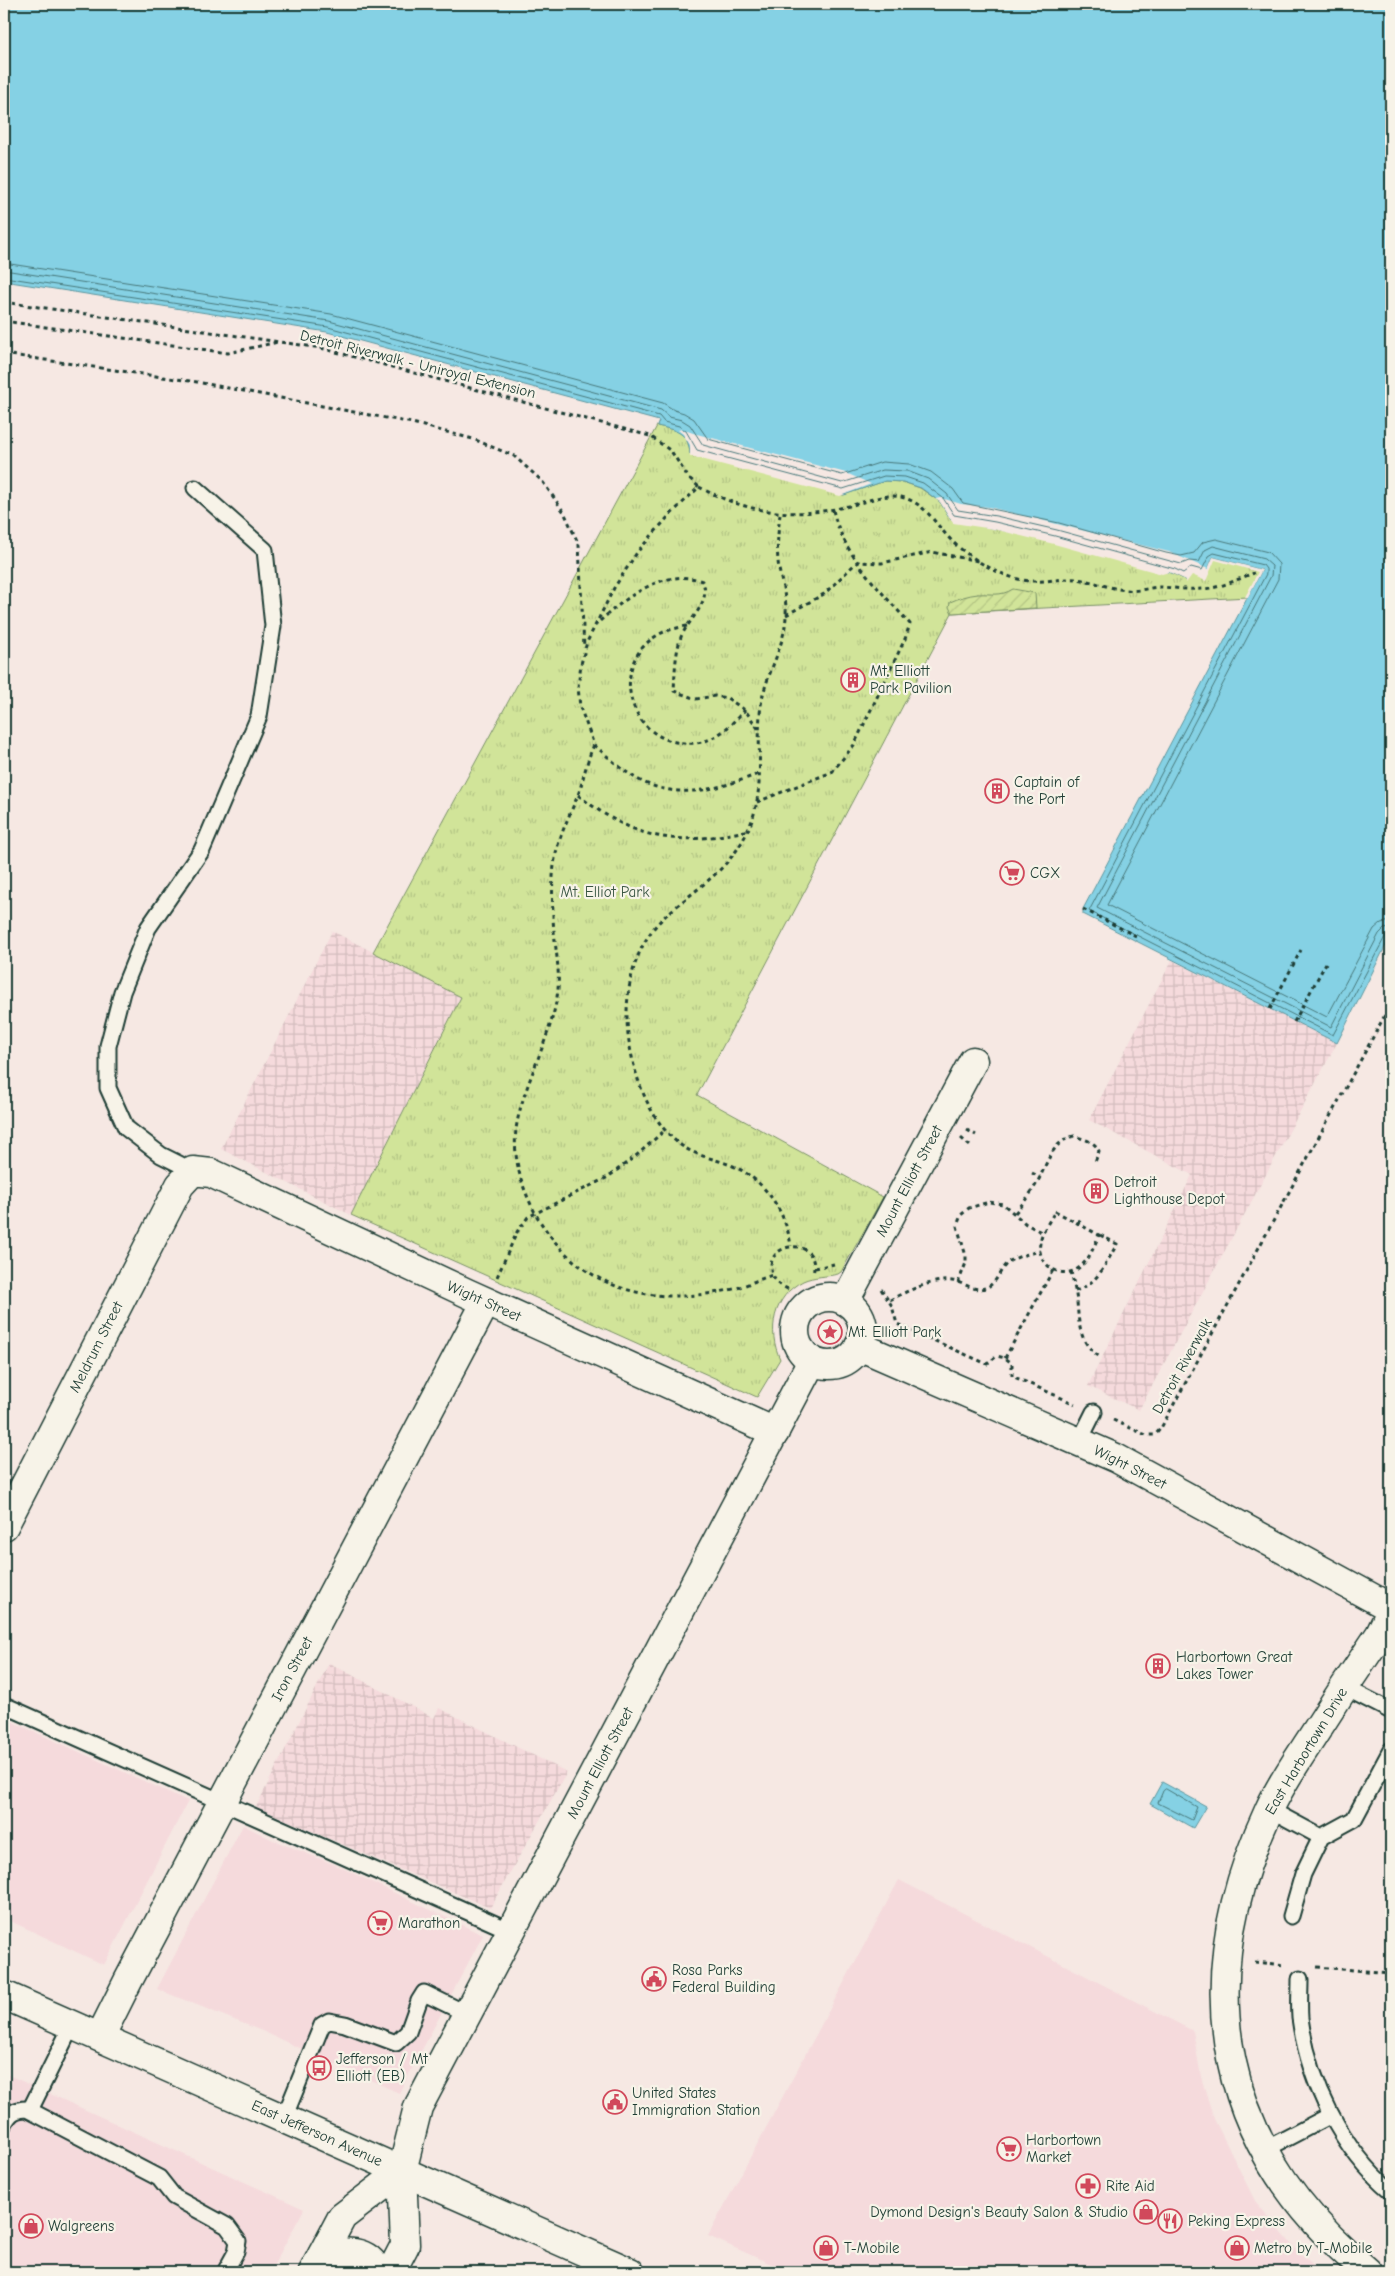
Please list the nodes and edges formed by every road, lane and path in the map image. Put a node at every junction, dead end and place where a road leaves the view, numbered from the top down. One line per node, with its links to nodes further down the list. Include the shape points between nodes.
1 (4, 302): 3 (path, Detroit Riverwalk - Uniroyal Extension)
2 (4, 321): 3 (path, via 228,353)
3 (281, 342): 5 (path, Detroit Riverwalk - Uniroyal Extension, via 321,348 650,436 671,451 688,477)
4 (4, 354): 15 (path, via 197,382 412,423 473,439 514,456 542,481 564,512 579,545)
5 (699, 487): 8 (path, via 732,502); 13 (path, via 638,551 614,588)
6 (195, 488): 35 (lane, via 265,550 273,626 259,716 202,850 148,928 122,992 108,1046 108,1088 126,1128 161,1155)
7 (833, 510): 8 (path); 9 (path, via 837,527); 10 (path, via 886,496 914,501 924,507 952,542)
8 (780, 514): 12 (path, via 777,550)
9 (857, 562): 10 (path, via 882,563 932,552); 12 (path, via 824,594); 21 (path, via 910,624 905,639 854,745 832,772)
10 (980, 562): 11 (path, via 1022,580 1074,579 1143,591 1159,587 1210,588)
11 (1254, 573)
12 (786, 615): 17 (path, via 762,698)
13 (599, 622): 14 (path, via 624,599 642,590 661,582 696,579 705,586 704,596 700,609); 15 (path, via 586,642)
14 (688, 625): 16 (path, via 678,649 674,691 696,699 726,698); 16 (path, via 657,635 637,656 629,681 633,706 639,718 662,738 694,744 708,741 721,733)
15 (584, 652): 18 (path, via 578,687 580,706)
16 (745, 710): 17 (path)
17 (760, 730): 19 (path)
18 (594, 745): 19 (path, via 641,781 682,792 702,792); 20 (path)
19 (761, 773): 21 (path)
20 (578, 795): 22 (path, via 621,825 663,838 689,840); 39 (path, via 557,846 553,878 558,990 517,1124 516,1158)
21 (757, 802): 22 (path)
22 (748, 830): 32 (path, via 718,873 660,921 648,937 633,970 629,988 630,1050 636,1078)
23 (1083, 910): 24 (path)
24 (1136, 936)
25 (1301, 950): 28 (path)
26 (1326, 963): 29 (path)
27 (1391, 1004): 61 (path, Detroit Riverwalk, via 1161,1428 1155,1435 1146,1435)
28 (1270, 1009)
29 (1294, 1022)
30 (973, 1061): 56 (street, Mount Elliott Street)
31 (967, 1129): 33 (path)
32 (665, 1130): 39 (path, via 608,1177); 44 (path, via 695,1154 732,1166 764,1188 782,1216)
33 (976, 1135)
34 (1095, 1162): 37 (path, via 1097,1146 1070,1137 1049,1155)
35 (193, 1171): 54 (street, Wight Street, via 212,1173); 64 (street, Meldrum Street, via 180,1185)
36 (1032, 1173): 37 (path)
37 (1040, 1177): 38 (path)
38 (1014, 1213): 42 (path); 50 (path, via 1003,1204 989,1202 969,1208 961,1215 957,1226 966,1263)
39 (536, 1214): 48 (path, via 566,1255 587,1273 609,1284 680,1296 732,1289); 54 (path, via 523,1223)
40 (1081, 1218): 41 (path)
41 (1078, 1223): 42 (path, via 1055,1211); 43 (path)
42 (1044, 1233): 45 (path)
43 (1099, 1234): 47 (path, via 1082,1266); 53 (path, via 1117,1244 1098,1276)
44 (791, 1246): 48 (path, via 783,1248 774,1258); 49 (path, via 812,1256)
45 (1040, 1251): 46 (path, via 1042,1259); 50 (path, via 1011,1260 987,1288 975,1289)
46 (1053, 1270): 47 (path); 59 (path)
47 (1071, 1272): 53 (path)
48 (773, 1275): 52 (path, via 782,1287)
49 (814, 1275)
50 (958, 1283): 55 (path, via 934,1283)
51 (878, 1286): 55 (path)
52 (788, 1289)
53 (1075, 1290): 58 (path, via 1078,1328 1087,1345)
54 (491, 1291): 62 (street, Wight Street); 70 (street, Iron Street)
55 (890, 1300): 59 (path, via 897,1324 986,1364 997,1356)
56 (845, 1301): 57 (street, via 853,1308 862,1326); 60 (street, via 825,1297 805,1306 799,1314 795,1335 804,1354)
57 (860, 1346): 60 (street, via 848,1360 839,1364); 63 (street, Wight Street)
58 (1100, 1357)
59 (1005, 1358): 61 (path, Detroit Riverwalk, via 1012,1364 1012,1376)
60 (812, 1361): 62 (street, Mount Elliott Street)
61 (1094, 1412): 63 (lane)
62 (775, 1432): 74 (street, Mount Elliott Street)
63 (1079, 1442): 65 (street, Wight Street, via 1116,1458)
64 (4, 1526)
65 (1391, 1609): 66 (street, East Harbortown Drive, via 1380,1634)
66 (1344, 1687): 68 (lane); 71 (street, East Harbortown Drive)
67 (4, 1705): 70 (lane)
68 (1391, 1711)
69 (1391, 1750): 72 (lane, via 1354,1819)
70 (221, 1802): 74 (lane); 79 (street, Iron Street)
71 (1269, 1809): 72 (lane); 84 (street, East Harbortown Drive, via 1244,1873 1225,1960 1225,2014 1230,2052 1238,2090)
72 (1321, 1837): 73 (lane, via 1303,1874)
73 (1291, 1916)
74 (511, 1931): 77 (street, Mount Elliott Street)
75 (1300, 1979): 81 (lane, via 1300,2017 1310,2060)
76 (4, 1995): 78 (street, East Jefferson Avenue)
77 (467, 2014): 82 (lane, via 424,1993 418,2001 408,2032 396,2043 329,2021 322,2025); 85 (street, Mount Elliott Street, via 418,2107)
78 (72, 2025): 79 (street, East Jefferson Avenue); 80 (lane)
79 (100, 2037): 82 (street, East Jefferson Avenue)
80 (30, 2110): 83 (lane, via 17,2109); 89 (lane, via 158,2178 174,2197 227,2226 238,2241 236,2252)
81 (1331, 2114): 84 (lane); 86 (lane, via 1367,2166)
82 (284, 2118): 85 (street, East Jefferson Avenue)
83 (4, 2124)
84 (1264, 2150): 92 (street, East Harbortown Drive, via 1310,2218 1337,2247)
85 (402, 2171): 87 (street, via 342,2217); 88 (street, East Jefferson Avenue); 91 (street, Mount Elliott Street, via 405,2245)
86 (1391, 2191)
87 (317, 2264): 90 (street, via 343,2251 361,2253)
88 (612, 2269)
89 (224, 2272)
90 (378, 2272)
91 (391, 2272)
92 (1368, 2272)

